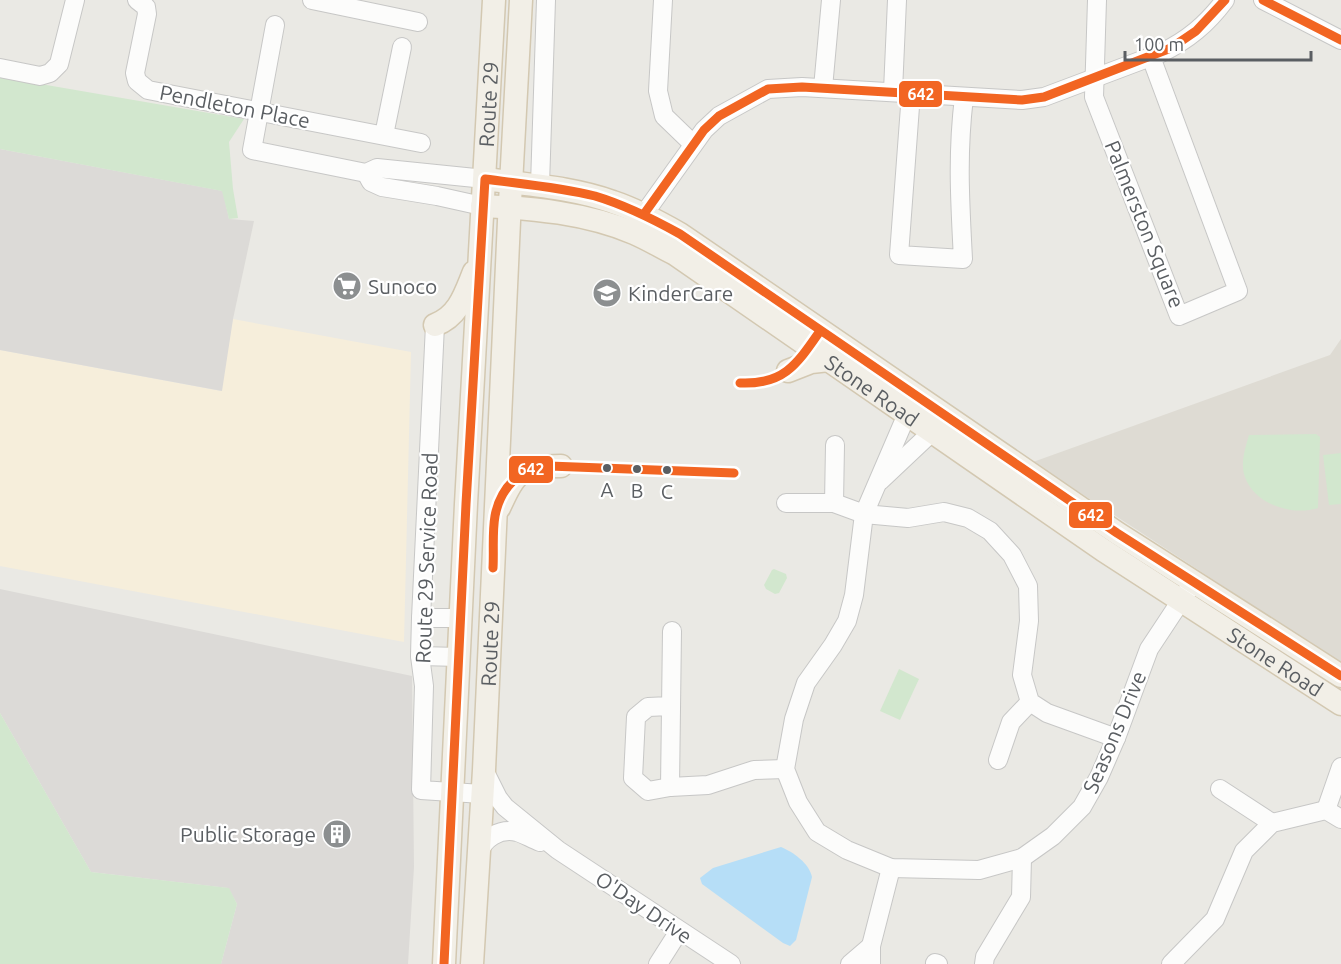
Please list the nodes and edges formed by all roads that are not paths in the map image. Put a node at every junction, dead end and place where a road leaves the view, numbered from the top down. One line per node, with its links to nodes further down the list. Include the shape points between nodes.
1 (75, 0): 18 (street, via 59,64 50,73 40,76)
2 (137, 0): 23 (street, Pendleton Place, via 146,7 147,14 135,73 142,87)
3 (312, 0): 13 (street)
4 (494, 0): 28 (main road, Route 29)
5 (521, 0): 29 (main road, Route 29)
6 (546, 0): 30 (street)
7 (663, 0): 26 (street, via 658,91 664,116)
8 (831, 0): 20 (street)
9 (897, 0): 21 (street)
10 (1097, 0): 19 (street)
11 (1225, 0): 17 (street, via 1193,35)
12 (1263, 0): 15 (street)
13 (418, 22)
14 (275, 25): 23 (street)
15 (1341, 40)
16 (402, 48): 24 (street)
17 (1151, 57): 19 (street); 19 (street, Palmerston Square, via 1238,291 1179,316 1094,97)
18 (0, 68)
19 (1096, 78): 22 (street, via 1037,99)
20 (823, 88): 21 (street); 26 (street, via 768,89 719,116)
21 (902, 92): 22 (street); 22 (street, via 899,255 963,259 958,180)
22 (964, 97)
23 (259, 110): 24 (street, Pendleton Place); 27 (street, Stone Road, via 252,150)
24 (384, 135): 25 (street, Pendleton Place)
25 (421, 143)
26 (693, 144): 33 (street)
27 (366, 173): 28 (street, Stone Road, via 377,168); 31 (street, Stone Road, via 371,182 382,187)
28 (485, 179): 29 (main road, Stone Road); 31 (main road, Route 29)
29 (512, 183): 30 (main road, Stone Road); 32 (main road, Route 29)
30 (540, 185): 33 (main road, Stone Road, via 613,201)
31 (482, 206): 32 (main road, Stone Road); 34 (main road, Route 29)
32 (509, 207): 36 (main road, Stone Road, via 557,212 633,233 675,254); 46 (main road, Route 29)
33 (644, 214): 48 (main road, Stone Road, via 718,259 966,432)
34 (480, 256): 35 (main road, via 456,311); 38 (main road, Route 29)
35 (435, 325): 38 (main road, via 458,334); 50 (street, Route 29 Service Road)
36 (829, 360): 37 (main road); 39 (main road, Stone Road)
37 (788, 370)
38 (474, 371): 51 (main road, Route 29)
39 (907, 414): 40 (main road, Stone Road); 43 (street)
40 (932, 432): 43 (street); 49 (main road, Stone Road)
41 (835, 446): 45 (street)
42 (561, 466): 46 (main road, via 537,466 521,472 510,484)
43 (874, 486): 47 (street)
44 (786, 503): 45 (street)
45 (834, 503): 47 (street)
46 (495, 514): 63 (main road, Route 29)
47 (864, 514): 56 (street, via 908,518 944,512 968,518 990,531 1012,555 1028,586 1029,621 1022,675); 62 (street, via 847,621 806,683 794,718)
48 (1194, 581): 49 (street, Seasons Drive); 55 (main road, Stone Road)
49 (1180, 600): 57 (main road, Stone Road); 59 (street, Seasons Drive, via 1149,649)
50 (421, 618): 51 (street); 53 (street, Route 29 Service Road)
51 (460, 618): 54 (main road, Route 29)
52 (672, 631): 58 (street)
53 (420, 656): 54 (street); 66 (street, Route 29 Service Road, via 424,686 421,790)
54 (459, 657): 66 (main road, Route 29)
55 (1341, 676)
56 (1030, 702): 59 (street, via 1047,713); 60 (street, via 1011,722)
57 (1341, 704)
58 (670, 706): 64 (street); 64 (street, via 648,707 636,717 633,778 648,791)
59 (1116, 738): 72 (street, Seasons Drive, via 1082,807 1053,836)
60 (998, 760)
61 (1341, 767): 68 (street)
62 (785, 769): 64 (street, via 754,770 708,785); 73 (street, Seasons Drive, via 798,802 817,832 847,850)
63 (484, 770): 67 (main road, Route 29); 70 (street, O'Day Drive, via 505,807)
64 (670, 787)
65 (1220, 789): 69 (street)
66 (452, 792): 67 (street); 76 (main road, Route 29)
67 (483, 794): 71 (main road, Route 29)
68 (1334, 815): 69 (street)
69 (1272, 823): 83 (street, via 1244,851 1215,919)
70 (558, 850): 71 (street, O'Day Drive, via 517,832 500,832 480,847); 74 (street, O'Day Drive)
71 (478, 856): 77 (main road, Route 29)
72 (1022, 858): 73 (street, Seasons Drive, via 979,870); 82 (street, via 1021,897)
73 (891, 868): 75 (street)
74 (679, 931): 78 (street); 79 (street, O'Day Drive)
75 (871, 946): 80 (street); 81 (street)
76 (444, 964)
77 (472, 964)
78 (658, 964)
79 (731, 964)
80 (850, 964)
81 (871, 964)
82 (984, 964)
83 (1171, 964)

